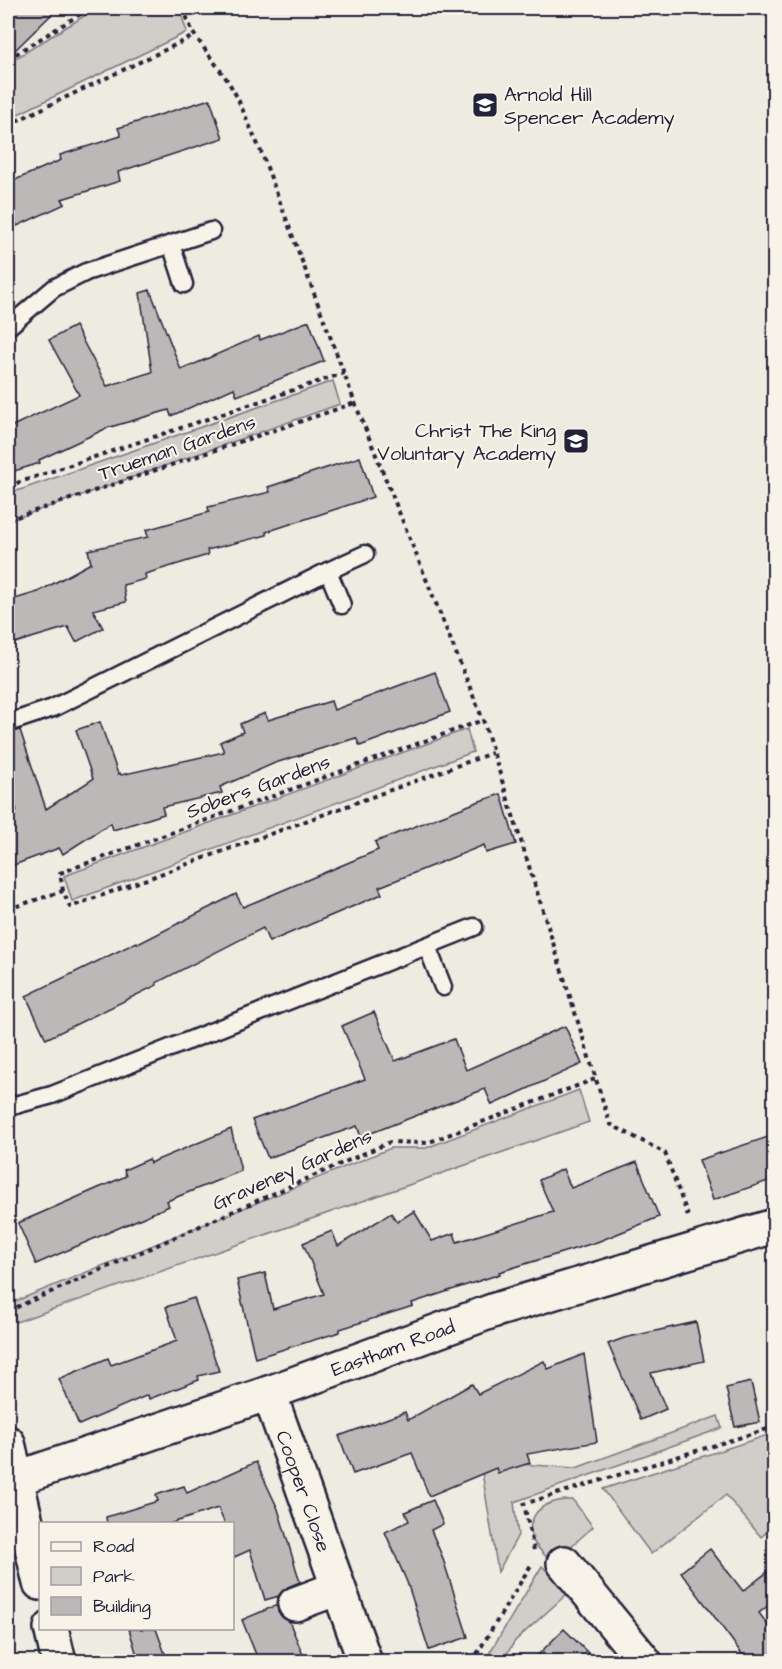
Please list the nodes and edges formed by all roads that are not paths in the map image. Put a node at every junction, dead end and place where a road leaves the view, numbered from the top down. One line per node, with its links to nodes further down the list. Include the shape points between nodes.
1 (211, 231): 2 (lane)
2 (171, 244): 3 (lane); 4 (lane, via 86,272 54,288)
3 (184, 284)
4 (8, 327)
5 (364, 554): 6 (lane)
6 (328, 571): 7 (lane); 8 (lane, via 53,708)
7 (342, 605)
8 (8, 723)
9 (474, 927): 10 (lane)
10 (428, 946): 11 (lane); 12 (lane, via 52,1095)
11 (443, 987)
12 (8, 1107)
13 (774, 1226): 14 (street, Eastham Road, via 495,1310)
14 (269, 1393): 16 (street, Eastham Road); 19 (street, Cooper Close)
15 (8, 1443): 16 (street)
16 (15, 1479): 18 (street)
17 (564, 1563): 24 (street)
18 (39, 1579)
19 (338, 1588): 20 (street); 23 (street, Cooper Close)
20 (295, 1604)
21 (51, 1630): 22 (street)
22 (59, 1662)
23 (365, 1662)
24 (645, 1662)

